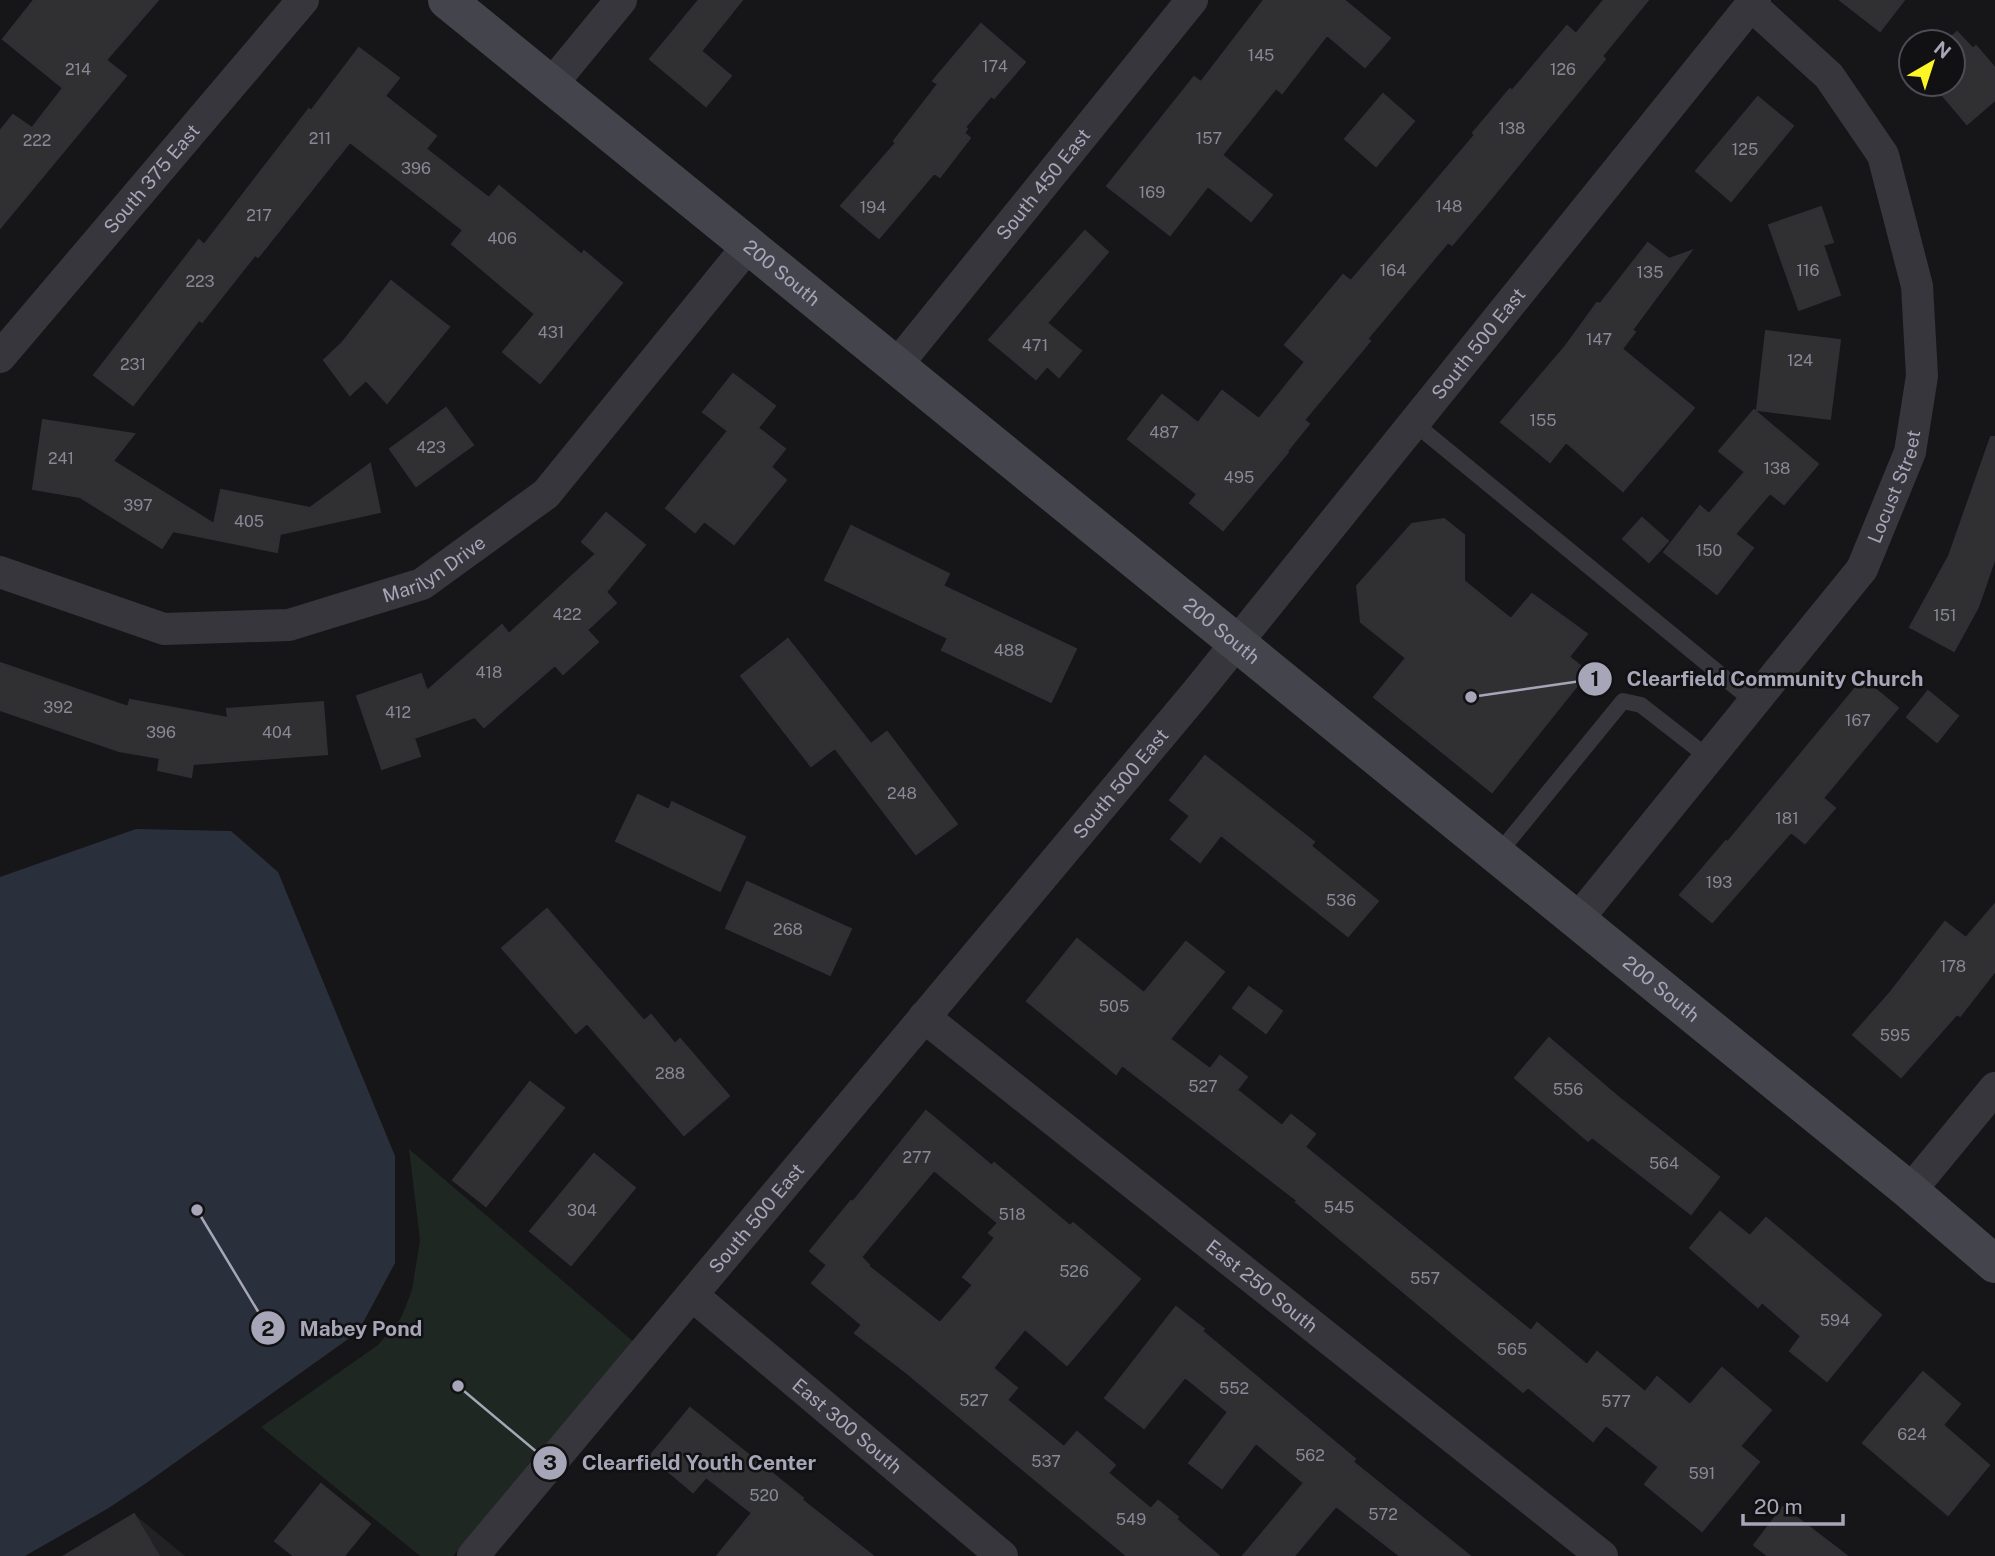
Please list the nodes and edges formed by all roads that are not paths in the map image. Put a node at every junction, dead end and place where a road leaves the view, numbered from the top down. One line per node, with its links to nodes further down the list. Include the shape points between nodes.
1 (303, 0): 8 (street, South 375 East)
2 (447, 0): 6 (street, 200 South)
3 (621, 0): 6 (street)
4 (1192, 0): 9 (street, South 450 East)
5 (1753, 2): 10 (street, South 500 East); 13 (street, Locust Street, via 1829,76 1883,155 1917,286 1922,376 1910,452 1862,569)
6 (551, 85): 7 (street, 200 South)
7 (748, 246): 9 (street, 200 South); 11 (street, Marilyn Drive, via 546,494 422,584 289,625 164,629)
8 (0, 357)
9 (895, 366): 12 (street, 200 South)
10 (1413, 423): 12 (street, South 500 East); 13 (lane)
11 (0, 572)
12 (1236, 643): 15 (street, 200 South); 17 (street, South 500 East)
13 (1754, 702): 14 (street, Locust Street)
14 (1709, 758): 15 (lane, via 1640,705 1623,701); 16 (street, Locust Street)
15 (1497, 855): 16 (street, 200 South)
16 (1577, 920): 19 (street, 200 South)
17 (924, 1017): 21 (street, South 500 East); 24 (street, East 250 South)
18 (1995, 1088): 19 (street)
19 (1910, 1191): 20 (street, 200 South)
20 (1995, 1264)
21 (692, 1295): 22 (street, South 500 East); 23 (street, East 300 South)
22 (473, 1556)
23 (1002, 1556)
24 (1602, 1556)

